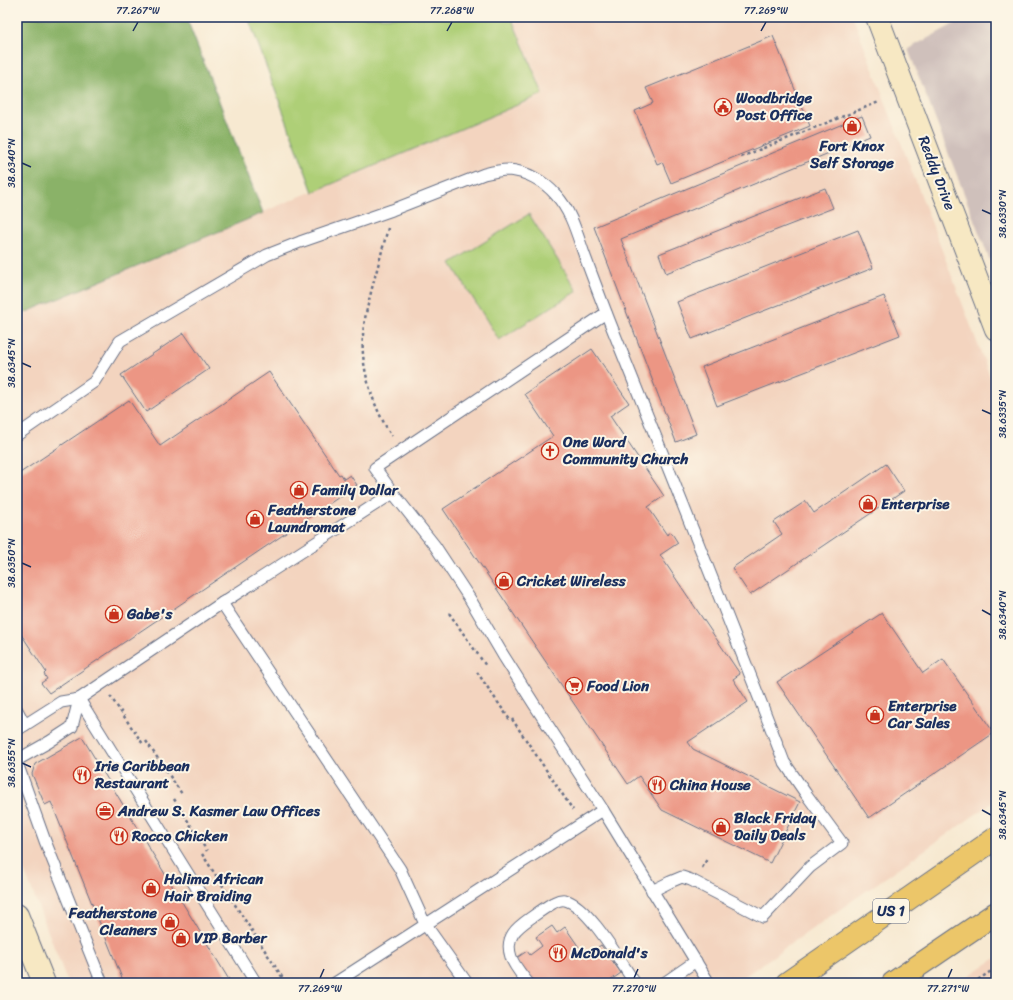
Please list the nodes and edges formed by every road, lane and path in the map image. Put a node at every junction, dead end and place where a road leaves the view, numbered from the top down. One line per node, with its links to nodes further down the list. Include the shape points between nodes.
1 (877, 17): 6 (street, Reddy Drive)
2 (879, 102): 3 (path)
3 (741, 158)
4 (392, 210): 5 (lane, via 496,171 517,171 536,178 555,194 571,218); 7 (lane, via 267,255 120,341 94,382); 8 (path, via 365,319 363,357 372,398 384,425)
5 (606, 313): 8 (lane); 28 (lane, via 784,762 842,843 810,867 763,917 682,877)
6 (996, 329)
7 (17, 435)
8 (402, 450): 9 (lane, via 375,468)
9 (393, 493): 10 (lane); 23 (lane, via 440,552)
10 (222, 603): 14 (lane); 31 (lane, via 400,869)
11 (450, 613): 12 (path)
12 (486, 666)
13 (478, 672): 24 (path)
14 (102, 684): 15 (lane); 19 (path)
15 (79, 699): 17 (lane, via 61,702); 20 (lane, via 72,727); 36 (lane)
16 (17, 710): 17 (lane)
17 (21, 727)
18 (146, 741): 21 (path)
19 (143, 744)
20 (17, 761): 35 (lane, via 45,841)
21 (182, 794)
22 (174, 799): 26 (path)
23 (603, 810): 24 (lane); 28 (lane)
24 (582, 823): 31 (lane)
25 (996, 838): 44 (main road, US 1)
26 (207, 851)
27 (202, 854): 37 (path)
28 (652, 891): 32 (lane)
29 (996, 913): 45 (main road)
30 (17, 914): 34 (street)
31 (425, 924): 38 (lane); 39 (lane)
32 (696, 961): 42 (lane); 43 (lane)
33 (996, 968): 46 (path)
34 (44, 983)
35 (102, 983)
36 (256, 983)
37 (286, 983)
38 (335, 983)
39 (467, 983)
40 (528, 983): 41 (lane, via 511,956 509,948 512,935 517,928 553,903 564,900 586,914)
41 (635, 983)
42 (664, 983)
43 (709, 983)
44 (787, 983)
45 (893, 983)
46 (973, 983)

